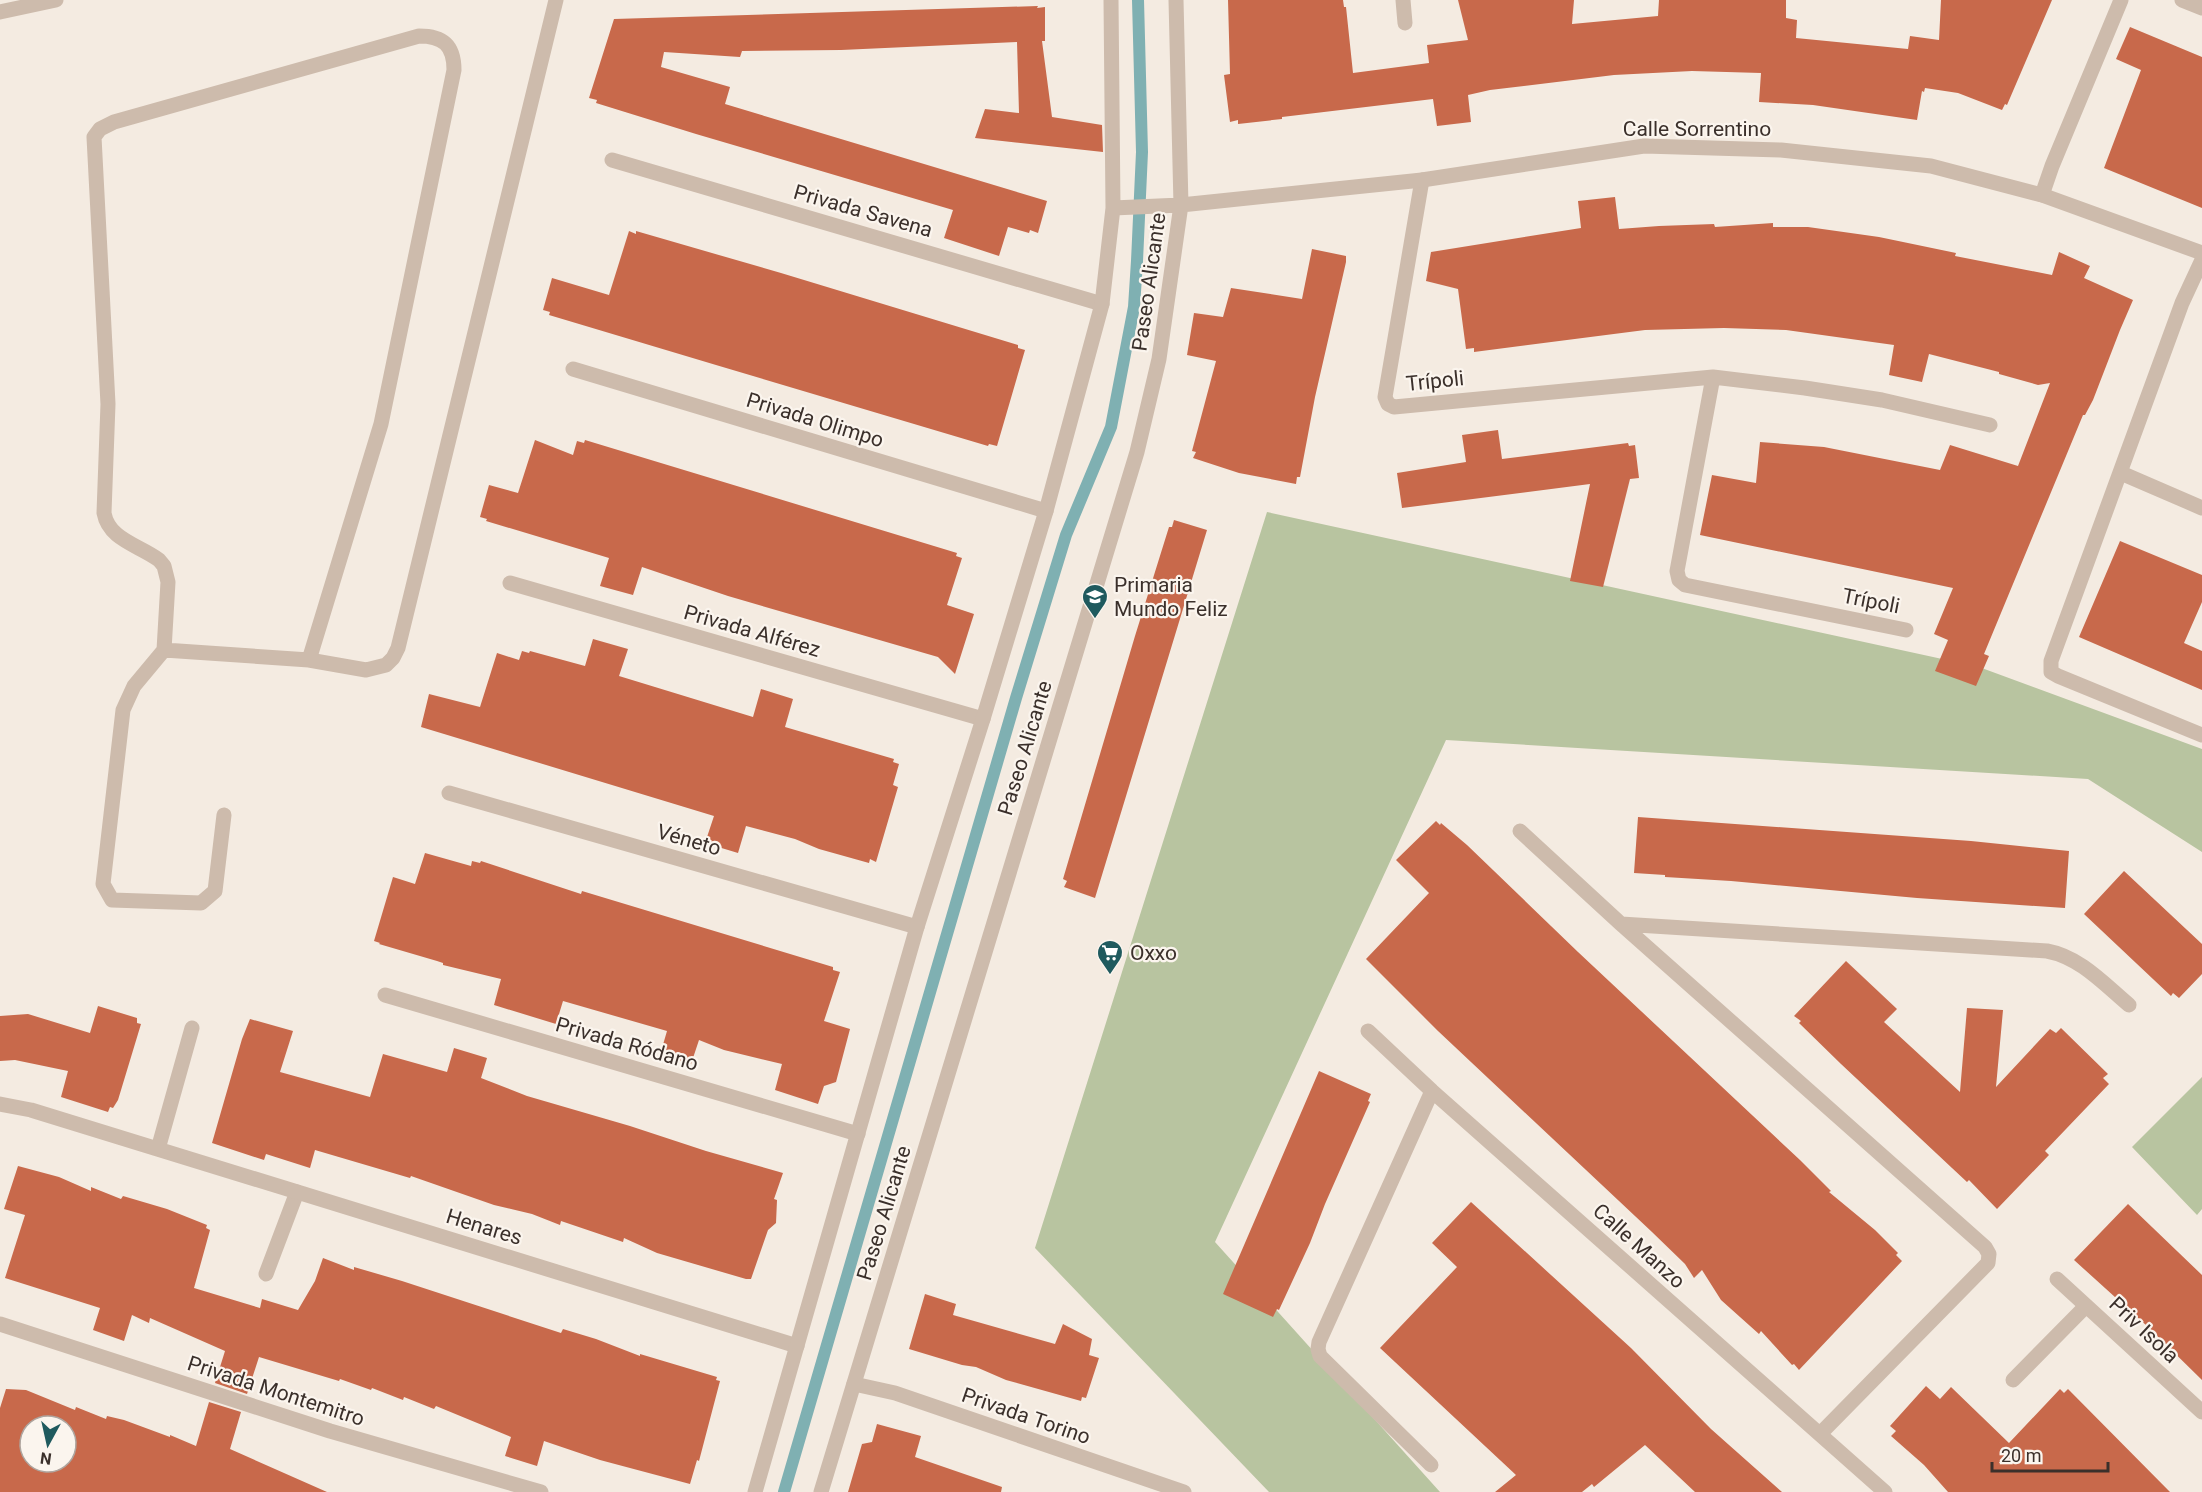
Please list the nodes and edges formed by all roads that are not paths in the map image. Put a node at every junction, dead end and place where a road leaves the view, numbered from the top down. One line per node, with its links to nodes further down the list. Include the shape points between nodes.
1 (56, 0): 9 (street)
2 (556, 0): 28 (street, via 398,648 393,658 377,669)
3 (1111, 0): 15 (street, Paseo Alicante)
4 (1176, 0): 14 (street, Paseo Alicante)
5 (1403, 0): 10 (street)
6 (2121, 0): 13 (street)
7 (2182, 0): 8 (street)
8 (2202, 8)
9 (0, 12)
10 (1405, 23)
11 (612, 160): 18 (street, Privada Savena)
12 (1422, 180): 13 (street, Calle Sorrentino, via 1644,146 1781,150 1931,166); 14 (street, Calle Sorrentino); 20 (street, Trípoli, via 1385,398 1388,404)
13 (2042, 195): 16 (street, Calle Sorrentino)
14 (1181, 205): 15 (street, Calle Sorrentino); 51 (street, Paseo Alicante, via 1159,359 1137,452)
15 (1113, 208): 18 (street, Paseo Alicante)
16 (2202, 253)
17 (2202, 260): 22 (street, via 2182,303)
18 (1102, 304): 24 (street, Paseo Alicante)
19 (573, 369): 24 (street, Privada Olimpo)
20 (1713, 377): 21 (street, Trípoli, via 1882,400); 26 (street, Trípoli, via 1677,571 1679,580 1686,585)
21 (1990, 424)
22 (2121, 473): 23 (street); 30 (street, via 2051,661 2051,672)
23 (2202, 508)
24 (1046, 511): 29 (street, Paseo Alicante)
25 (510, 583): 29 (street, Privada Alférez)
26 (1906, 630)
27 (164, 650): 28 (street); 28 (street, via 168,582 164,566 111,530 104,513 108,404 94,137 114,122 419,36 434,36 454,56 452,81 381,424); 32 (street, via 134,686 123,710 103,884 112,900 201,903 215,891)
28 (309, 660)
29 (983, 719): 35 (street, Paseo Alicante)
30 (2202, 735)
31 (449, 793): 35 (street, Véneto)
32 (224, 815)
33 (1520, 831): 34 (street)
34 (1622, 924): 37 (street, via 2047,951 2077,961); 53 (street, via 1989,1254 1988,1263)
35 (917, 927): 42 (street, Paseo Alicante)
36 (385, 995): 42 (street, Privada Ródano)
37 (2129, 1005)
38 (192, 1028): 43 (street)
39 (1368, 1030): 40 (street, Calle Manzo)
40 (1432, 1090): 53 (street, Calle Manzo); 54 (street, via 1318,1349 1320,1356)
41 (0, 1104): 43 (street, Henares)
42 (858, 1134): 49 (street, Paseo Alicante)
43 (158, 1149): 44 (street, Henares)
44 (297, 1192): 45 (street); 49 (street, Henares)
45 (266, 1274)
46 (2057, 1279): 47 (street, Priv Isola)
47 (2086, 1306): 50 (street); 52 (street, Priv Isola)
48 (0, 1324): 55 (street, Privada Montemitro, via 330,1431)
49 (797, 1346): 56 (street, Paseo Alicante)
50 (2013, 1380)
51 (854, 1384): 57 (street, Paseo Alicante); 58 (street, Privada Torino, via 895,1393)
52 (2202, 1412)
53 (1820, 1434): 59 (street, Calle Manzo)
54 (1431, 1465)
55 (541, 1492)
56 (754, 1492)
57 (821, 1492)
58 (1184, 1492)
59 (1885, 1492)

